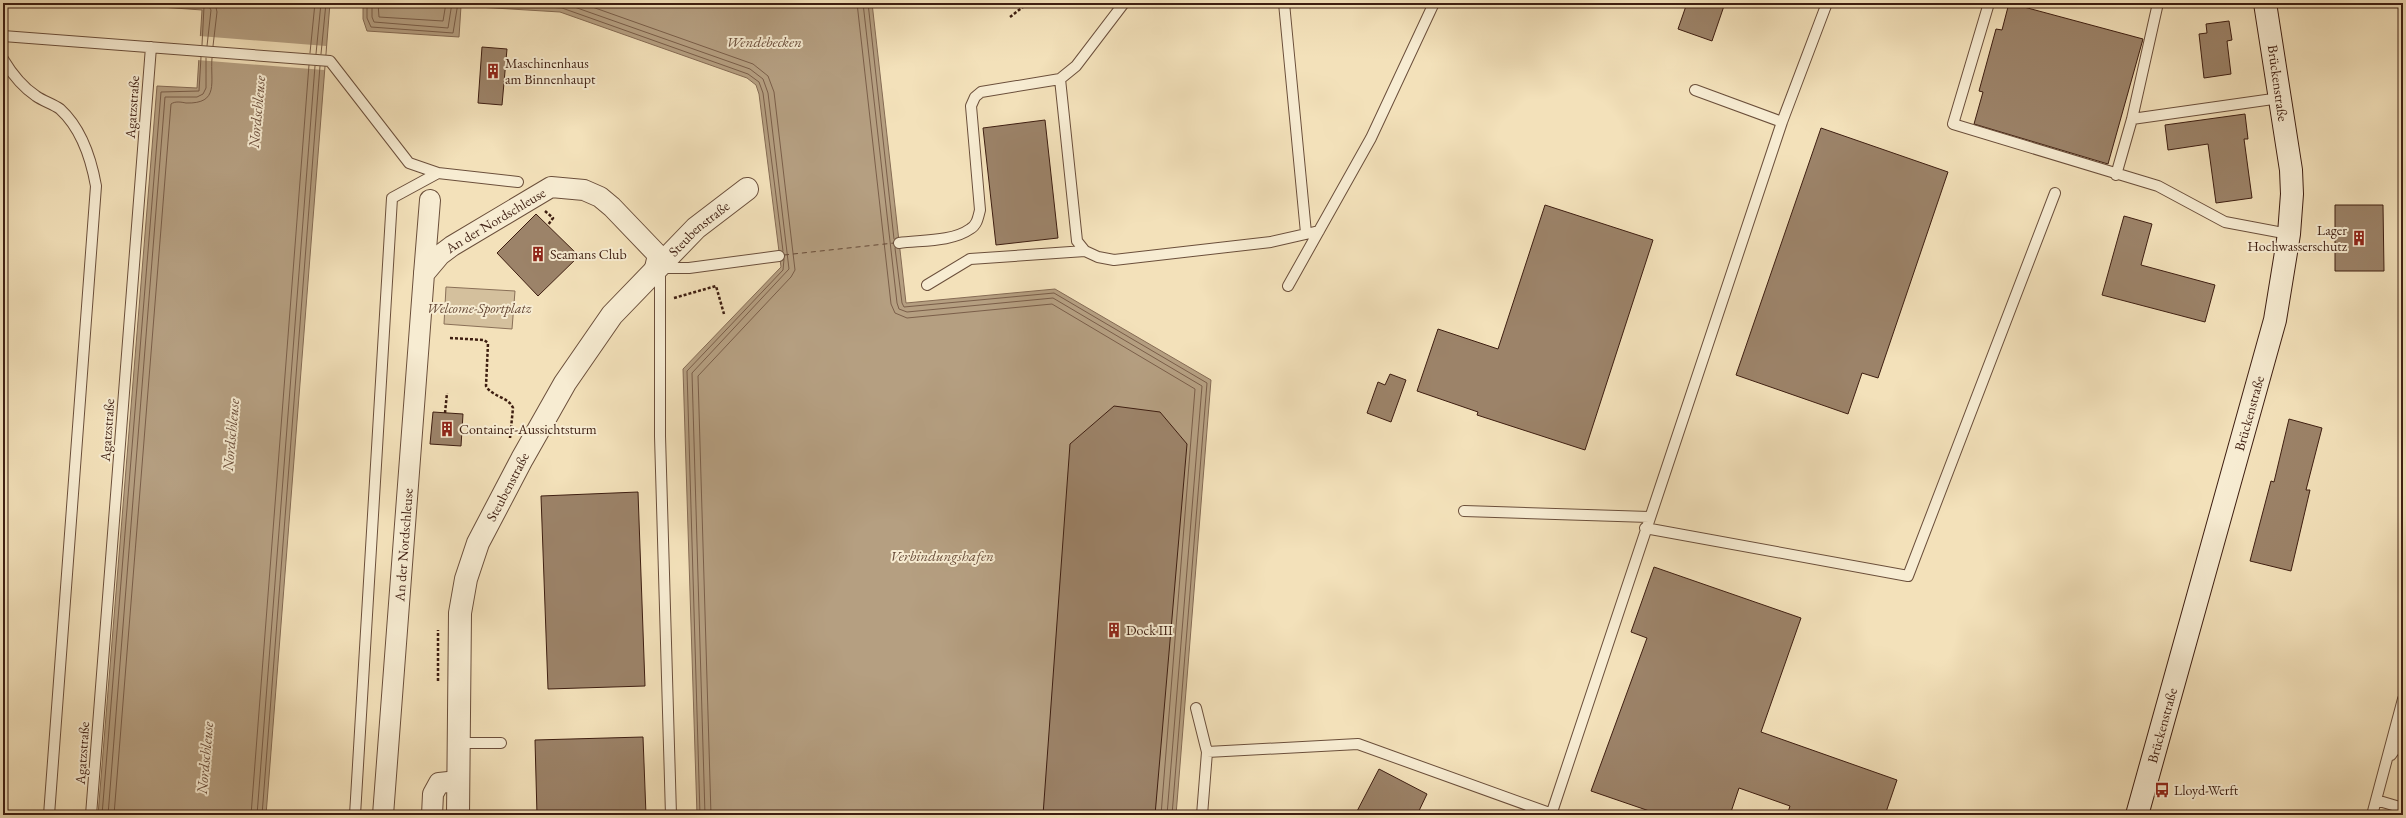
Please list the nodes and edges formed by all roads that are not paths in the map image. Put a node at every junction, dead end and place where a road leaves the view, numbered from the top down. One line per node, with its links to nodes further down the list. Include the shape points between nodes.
1 (1124, 3): 11 (lane, via 1076,66)
2 (1284, 3): 23 (lane)
3 (1434, 3): 22 (lane, via 1371,138)
4 (1827, 3): 15 (lane)
5 (1990, 3): 17 (lane, via 1953,124)
6 (2158, 3): 14 (lane)
7 (2265, 3): 13 (main road, Brückenstraße)
8 (3, 36): 9 (lane)
9 (151, 47): 16 (lane, via 330,61 409,163); 47 (lane, Agatzstraße)
10 (3, 59): 46 (lane, via 15,80 59,109 72,122 88,150 96,186)
11 (1060, 79): 25 (lane, via 981,92 974,97 971,106 980,210 978,221 971,229 959,235); 26 (lane, via 1077,242)
12 (1695, 90): 15 (lane)
13 (2280, 98): 14 (lane); 24 (main road, Brückenstraße, via 2291,170)
14 (2132, 119): 17 (lane)
15 (1782, 122): 33 (lane)
16 (438, 173): 18 (lane); 48 (lane, via 392,198)
17 (2116, 175): 24 (lane, via 2158,186 2225,222)
18 (518, 182)
19 (748, 189): 28 (main road, Steubenstraße, via 696,228)
20 (2055, 193): 34 (lane, via 1908,576)
21 (430, 200): 29 (street, An der Nordschleuse)
22 (1319, 231): 23 (lane); 31 (lane)
23 (1306, 233): 26 (lane, via 1271,242 1114,260)
24 (2289, 234): 54 (main road, Brückenstraße, via 2275,320)
25 (899, 243)
26 (1085, 251): 30 (lane, via 970,259)
27 (779, 256): 28 (lane, via 689,268)
28 (656, 268): 29 (street, An der Nordschleuse, via 658,255 600,197 584,190 551,187 452,246 440,255); 38 (main road, Steubenstraße, via 612,315 565,383 478,543 466,579 460,613); 52 (lane, via 660,277 660,436)
29 (424, 274): 49 (street, An der Nordschleuse)
30 (927, 285)
31 (1288, 286)
32 (1464, 510): 33 (lane)
33 (1649, 517): 34 (lane)
34 (1645, 528): 45 (lane)
35 (2403, 699): 41 (lane)
36 (1196, 708): 40 (lane)
37 (2403, 738): 41 (lane)
38 (457, 743): 39 (lane); 42 (main road, Steubenstraße)
39 (501, 743)
40 (1207, 752): 45 (lane, via 1358,744); 53 (lane)
41 (2387, 759): 43 (lane)
42 (458, 781): 50 (street, via 439,783 433,794); 51 (main road, Steubenstraße)
43 (2376, 800): 44 (lane); 55 (lane)
44 (2403, 808)
45 (1552, 814)
46 (49, 815)
47 (91, 815)
48 (355, 815)
49 (383, 815)
50 (432, 815)
51 (458, 815)
52 (671, 815)
53 (1202, 815)
54 (2137, 815)
55 (2372, 815)

